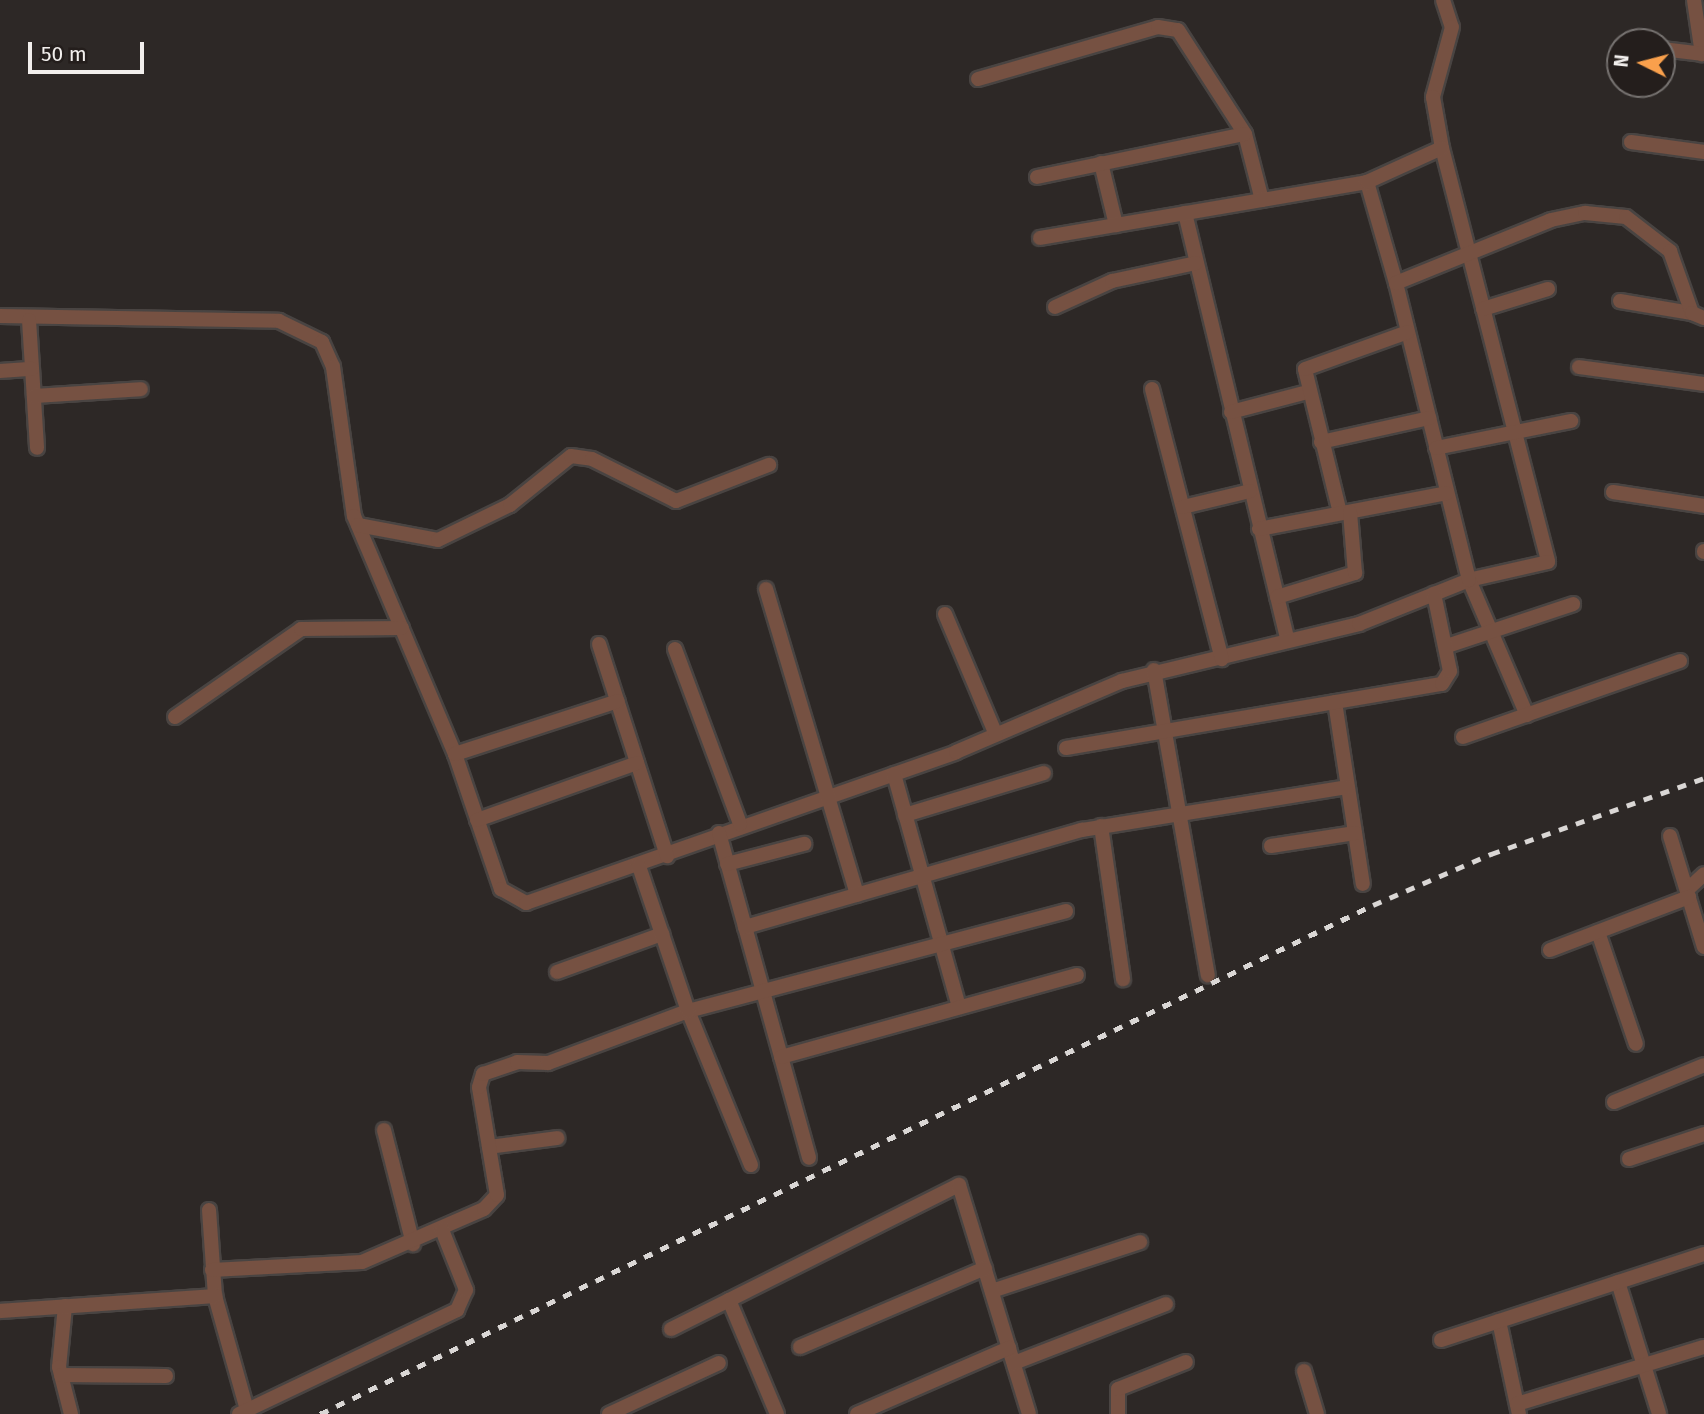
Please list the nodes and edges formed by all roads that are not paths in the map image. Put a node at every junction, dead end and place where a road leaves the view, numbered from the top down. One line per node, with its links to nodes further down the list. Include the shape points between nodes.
1 (1443, 0): 8 (street, via 1452,27 1433,97)
2 (1694, 0): 4 (street)
3 (1676, 51): 4 (street)
4 (1703, 54)
5 (978, 79): 6 (street, via 1169,26 1186,37)
6 (1245, 134): 10 (street); 13 (street)
7 (1631, 142): 9 (street)
8 (1442, 148): 12 (street); 17 (street)
9 (1704, 152)
10 (1101, 163): 11 (street); 15 (street)
11 (1037, 177)
12 (1367, 182): 13 (street); 19 (street)
13 (1262, 200): 14 (street)
14 (1185, 213): 15 (street); 18 (street)
15 (1116, 225): 16 (street)
16 (1040, 238)
17 (1467, 250): 19 (street); 23 (street); 24 (street, via 1551,220 1585,213 1626,217 1670,251)
18 (1196, 263): 22 (street, via 1112,281); 36 (street)
19 (1396, 283): 27 (street)
20 (1548, 289): 23 (street)
21 (1620, 301): 24 (street)
22 (1055, 307)
23 (1483, 309): 39 (street)
24 (1698, 315)
25 (0, 316): 26 (street)
26 (29, 320): 29 (street); 50 (street, via 279,321 322,342 333,367)
27 (1408, 332): 34 (street, via 1309,365); 37 (street)
28 (1579, 368): 31 (street)
29 (32, 369): 30 (street); 35 (street)
30 (0, 371)
31 (1704, 384)
32 (141, 389): 35 (street)
33 (1152, 390): 48 (street)
34 (1308, 392): 36 (street); 40 (street)
35 (34, 396): 41 (street)
36 (1231, 412): 44 (street)
37 (1429, 418): 40 (street); 42 (street)
38 (1571, 421): 39 (street)
39 (1515, 432): 42 (street); 52 (street, via 1548,562)
40 (1321, 442): 49 (street)
41 (37, 448)
42 (1436, 448): 46 (street)
43 (769, 465): 50 (street, via 676,501 571,456 510,505 438,540)
44 (1250, 491): 48 (street); 51 (street)
45 (1613, 492): 47 (street)
46 (1447, 493): 49 (street); 52 (street)
47 (1704, 506)
48 (1183, 507): 64 (street)
49 (1345, 512): 51 (street); 55 (street, via 1355,573)
50 (358, 525): 58 (street)
51 (1259, 529): 55 (street)
52 (1469, 580): 54 (street); 59 (street)
53 (766, 589): 80 (street)
54 (1434, 594): 60 (street, via 1359,624); 62 (street)
55 (1277, 597): 60 (street)
56 (1573, 604): 59 (street)
57 (945, 614): 72 (street)
58 (402, 628): 70 (street, via 301,629); 75 (street)
59 (1493, 633): 62 (street); 69 (street)
60 (1288, 641): 64 (street)
61 (599, 644): 67 (street)
62 (1447, 646): 68 (street, via 1450,671 1442,684)
63 (675, 649): 84 (street)
64 (1222, 659): 66 (street)
65 (1680, 661): 69 (street)
66 (1154, 670): 71 (street); 72 (street)
67 (618, 701): 75 (street); 76 (street)
68 (1335, 702): 71 (street); 79 (street)
69 (1527, 715): 73 (street)
70 (175, 717)
71 (1165, 731): 74 (street); 82 (street)
72 (996, 735): 78 (street)
73 (1463, 737)
74 (1066, 748)
75 (455, 754): 83 (street)
76 (637, 763): 83 (street); 91 (street)
77 (1044, 773): 81 (street)
78 (894, 774): 80 (street); 81 (street)
79 (1348, 787): 82 (street); 87 (street)
80 (831, 797): 84 (street); 98 (street)
81 (905, 815): 95 (street)
82 (1180, 815): 85 (street); 108 (street)
83 (477, 820): 93 (street, via 501,889 526,903)
84 (740, 824): 86 (street)
85 (1101, 826): 95 (street); 109 (street)
86 (719, 833): 91 (street); 92 (street)
87 (1355, 833): 90 (street); 96 (street)
88 (1670, 835): 97 (street)
89 (804, 844): 92 (street)
90 (1270, 846)
91 (667, 856): 93 (street)
92 (727, 864): 100 (street)
93 (639, 866): 102 (street)
94 (1704, 874): 97 (street)
95 (923, 878): 98 (street); 103 (street)
96 (1363, 884)
97 (1688, 893): 101 (street); 104 (street)
98 (857, 895): 100 (street)
99 (1066, 911): 103 (street)
100 (745, 927): 110 (street)
101 (1598, 932): 105 (street); 113 (street)
102 (662, 934): 106 (street); 112 (street)
103 (941, 943): 110 (street); 111 (street)
104 (1704, 947)
105 (1550, 950)
106 (557, 972)
107 (1077, 975): 111 (street)
108 (1208, 975)
109 (1123, 979)
110 (763, 992): 112 (street); 114 (street)
111 (960, 1007): 114 (street)
112 (688, 1011): 120 (street, via 548,1063 517,1062 483,1074); 123 (street)
113 (1636, 1044)
114 (781, 1057): 121 (street)
115 (1704, 1065): 116 (street)
116 (1614, 1102)
117 (384, 1130): 127 (street)
118 (1704, 1134): 122 (street)
119 (557, 1138): 120 (street)
120 (489, 1147): 125 (street, via 497,1195 484,1209)
121 (809, 1158)
122 (1629, 1159)
123 (751, 1165)
124 (209, 1210): 130 (street)
125 (442, 1230): 127 (street); 152 (street, via 466,1290 457,1310)
126 (1140, 1242): 132 (street)
127 (413, 1244): 130 (street, via 332,1267)
128 (1704, 1254): 131 (street)
129 (985, 1268): 132 (street); 134 (street, via 959,1185); 141 (street)
130 (212, 1270): 133 (street)
131 (1618, 1282): 138 (street); 147 (street)
132 (992, 1291): 143 (street)
133 (215, 1296): 136 (street); 152 (street)
134 (729, 1300): 139 (street); 153 (street)
135 (1167, 1304): 146 (street)
136 (65, 1306): 137 (street); 149 (street)
137 (0, 1311)
138 (1499, 1321): 140 (street); 151 (street)
139 (671, 1329)
140 (1441, 1340)
141 (800, 1347)
142 (1704, 1347): 147 (street)
143 (1009, 1348): 146 (street); 157 (street)
144 (1186, 1362): 158 (street, via 1118,1389)
145 (719, 1363): 156 (street)
146 (1014, 1363): 154 (street)
147 (1643, 1365): 151 (street); 160 (street)
148 (1304, 1371): 159 (street)
149 (61, 1375): 150 (street); 155 (street)
150 (166, 1376)
151 (1518, 1409)
152 (243, 1412)
153 (774, 1413)
154 (1027, 1413)
155 (71, 1414)
156 (609, 1414)
157 (857, 1414)
158 (1118, 1414)
159 (1317, 1414)
160 (1658, 1414)

